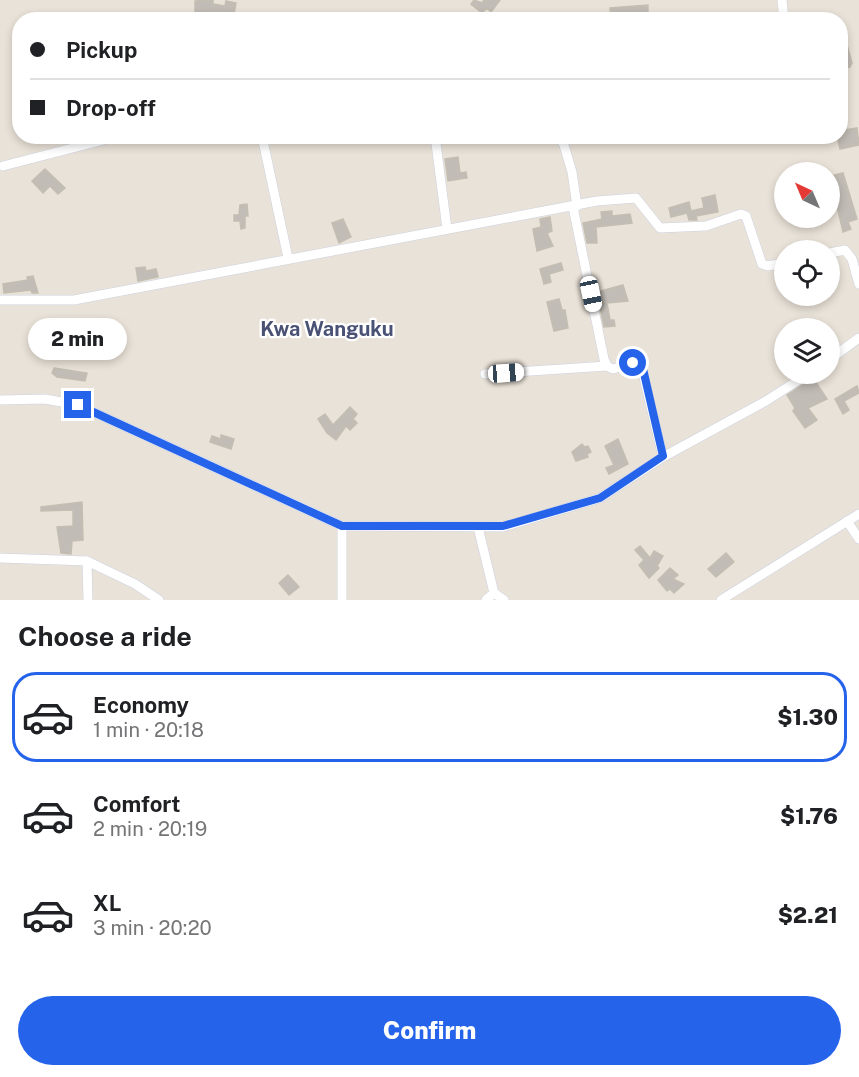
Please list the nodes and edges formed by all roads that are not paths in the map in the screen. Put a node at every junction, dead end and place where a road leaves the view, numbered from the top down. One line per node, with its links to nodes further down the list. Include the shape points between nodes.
1 (88, 144): 5 (street)
2 (264, 144): 9 (street)
3 (436, 144): 7 (street)
4 (564, 144): 6 (street, via 572,172)
5 (3, 166)
6 (575, 206): 7 (street); 10 (street, via 636,198 660,228 706,226 741,214 748,218 762,264); 15 (street)
7 (447, 229): 9 (street)
8 (840, 251): 11 (street, via 845,250 852,259)
9 (288, 258): 12 (street, via 74,300)
10 (774, 265)
11 (859, 284)
12 (0, 300)
13 (859, 338): 14 (street)
14 (840, 352)
15 (607, 366): 16 (street); 19 (street, via 613,369 633,363 641,365)
16 (485, 374)
17 (792, 384): 19 (street)
18 (0, 400): 22 (street, via 45,399 78,405)
19 (663, 456): 23 (street, via 600,498 525,521)
20 (859, 514): 21 (street)
21 (846, 521): 24 (street); 33 (street)
22 (342, 526): 23 (street); 30 (street)
23 (478, 527): 27 (street)
24 (859, 539)
25 (0, 558): 26 (street)
26 (87, 561): 28 (street); 29 (street)
27 (495, 593): 31 (street); 32 (street)
28 (88, 600)
29 (159, 600)
30 (342, 600)
31 (486, 600)
32 (504, 600)
33 (721, 600)

